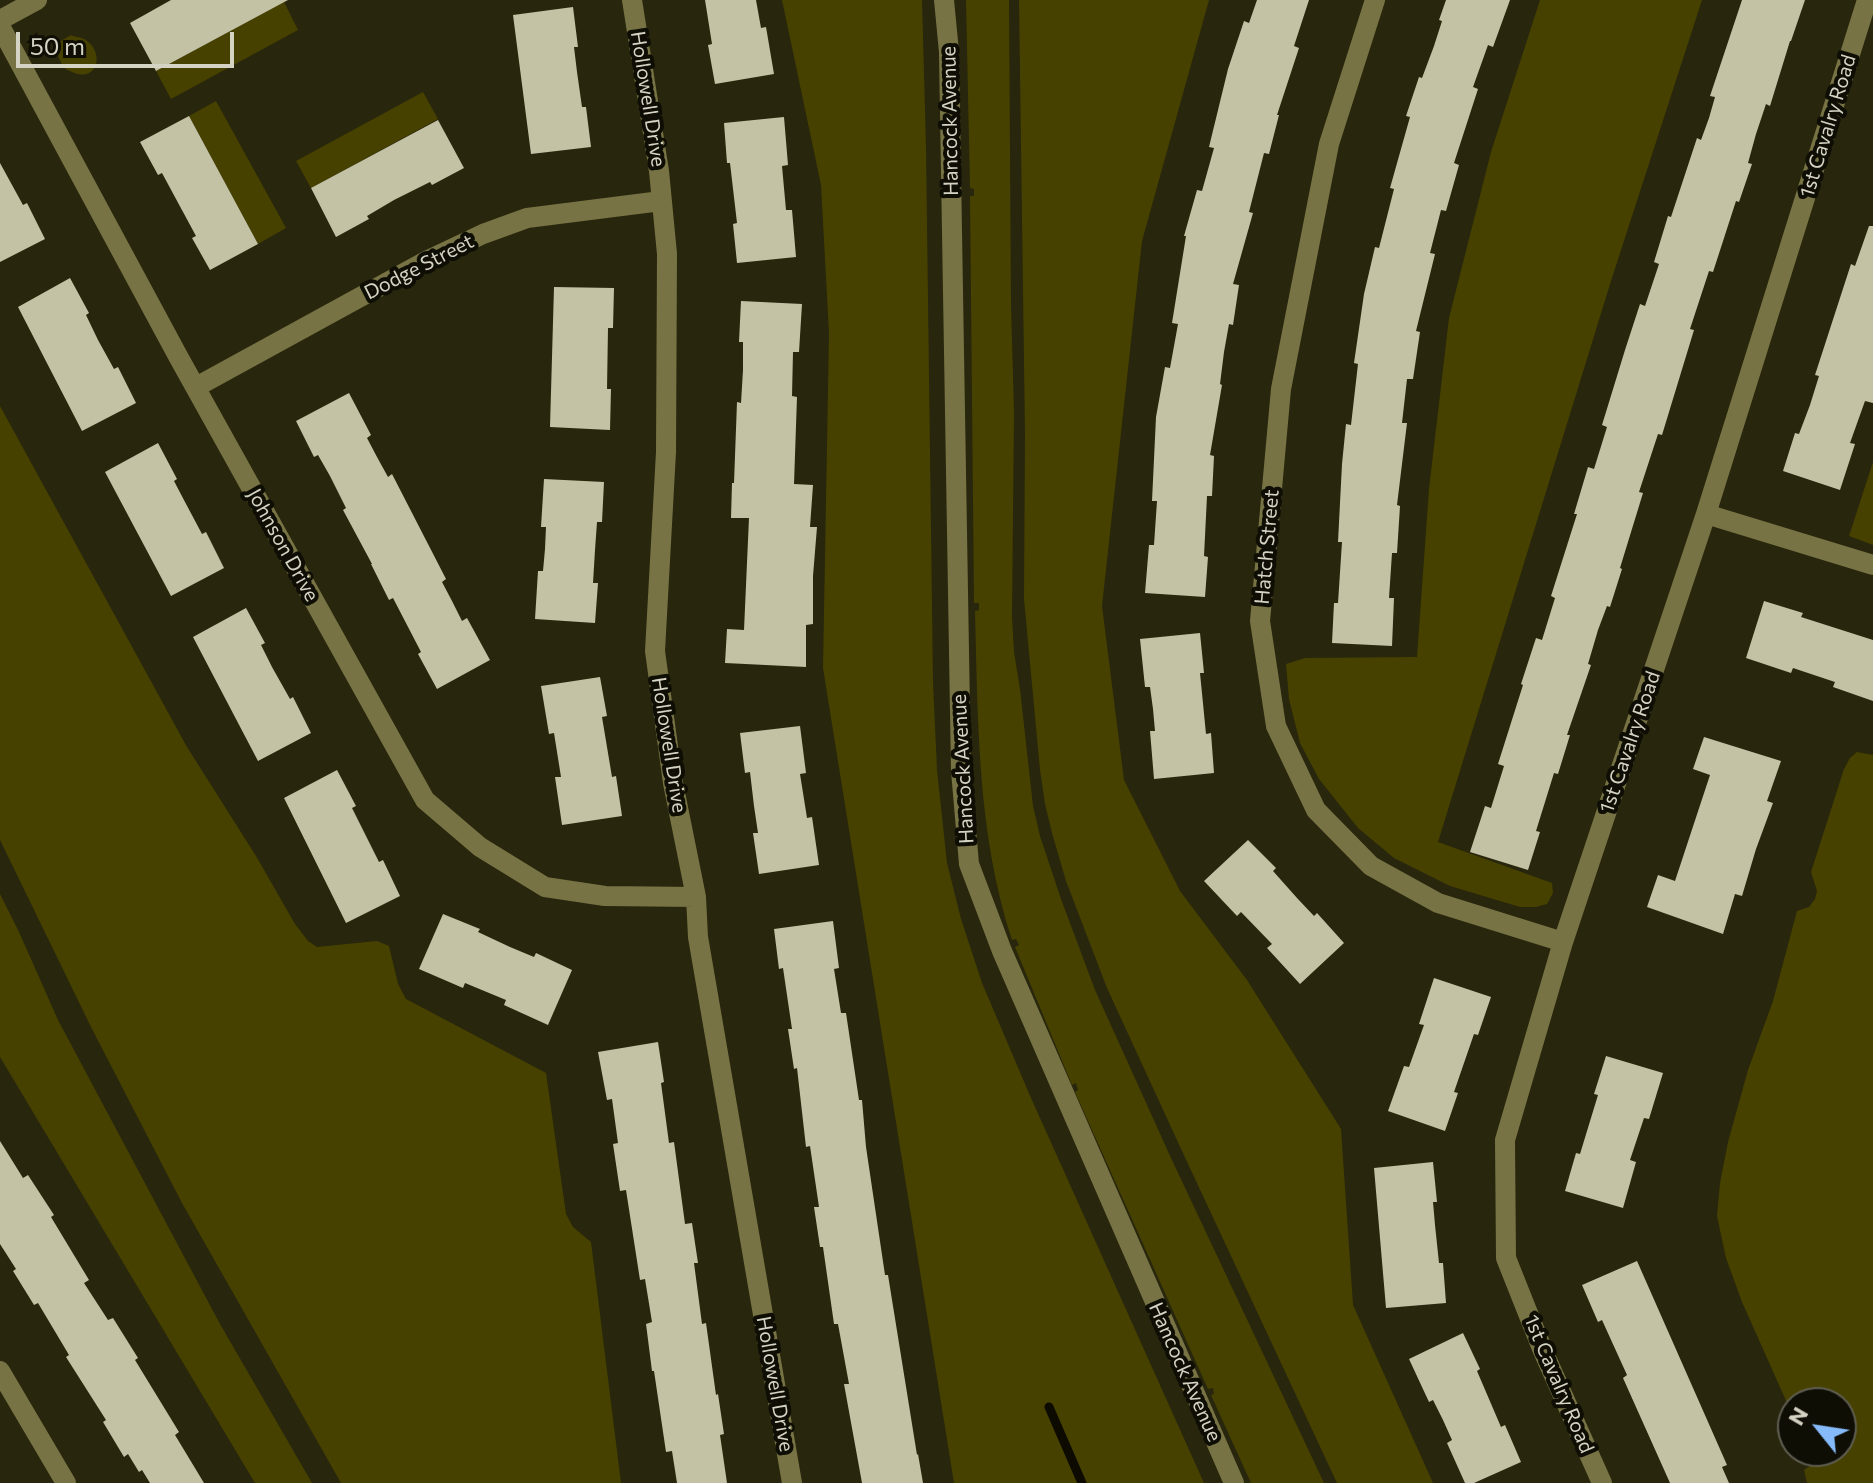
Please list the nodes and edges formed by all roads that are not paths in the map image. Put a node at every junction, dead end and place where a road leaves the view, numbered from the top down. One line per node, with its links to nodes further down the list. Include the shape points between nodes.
1 (37, 0): 6 (street)
2 (632, 0): 7 (street, Hollowell Drive)
3 (944, 0): 16 (street, Hancock Avenue, via 950,67 961,771 969,864 1013,978)
4 (1375, 0): 12 (street, Hatch Street, via 1329,144 1281,389 1260,621 1276,726 1316,810 1371,866 1438,903)
5 (1867, 0): 9 (street, 1st Cavalry Road)
6 (0, 23): 8 (street, Johnson Drive)
7 (661, 201): 8 (street, Dodge Street, via 527,218 483,234); 11 (street, Hollowell Drive, via 667,254 666,436 655,651)
8 (196, 387): 11 (street, Johnson Drive, via 425,800 480,847 545,887 605,896)
9 (1706, 514): 10 (street); 12 (street, 1st Cavalry Road)
10 (1873, 565)
11 (696, 897): 15 (street, Hollowell Drive, via 698,937)
12 (1563, 942): 17 (street, 1st Cavalry Road, via 1505,1140 1506,1258)
13 (0, 1371): 14 (street)
14 (66, 1483)
15 (792, 1483)
16 (1234, 1483)
17 (1602, 1483)

